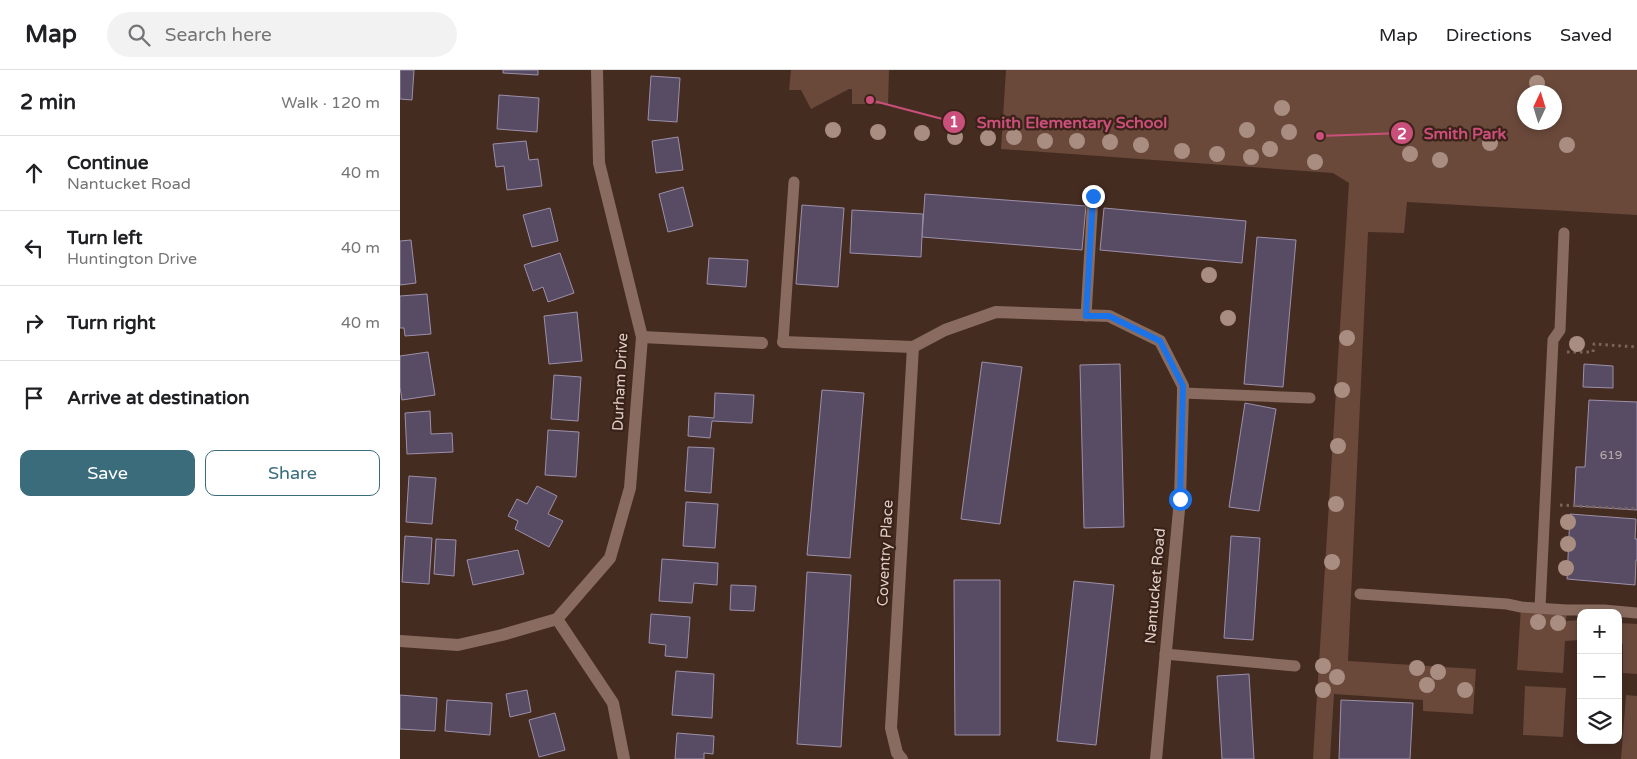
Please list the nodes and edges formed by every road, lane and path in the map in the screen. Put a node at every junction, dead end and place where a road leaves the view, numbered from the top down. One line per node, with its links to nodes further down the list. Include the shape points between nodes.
1 (597, 70): 6 (street, Durham Drive, via 599,163)
2 (794, 182): 7 (lane)
3 (1093, 196): 5 (lane)
4 (1564, 233): 12 (lane, via 1560,330 1553,340)
5 (1086, 316): 9 (street, via 996,312 945,330); 10 (street, via 1109,316 1160,341)
6 (642, 336): 8 (street); 17 (street, Durham Drive, via 630,488 610,558)
7 (783, 342): 9 (street)
8 (762, 343)
9 (913, 348): 22 (street, Coventry Place, via 891,728 897,753)
10 (1183, 390): 11 (lane); 19 (street, Nantucket Road, via 1180,499)
11 (1310, 398)
12 (1545, 504): 13 (path); 15 (lane)
13 (1637, 508)
14 (1360, 594): 15 (lane)
15 (1540, 608): 16 (lane)
16 (1637, 613)
17 (557, 619): 18 (street, via 458,645); 21 (street, via 613,703)
18 (400, 641)
19 (1165, 654): 20 (lane); 23 (street, Nantucket Road)
20 (1295, 666)
21 (624, 759)
22 (902, 759)
23 (1156, 759)

